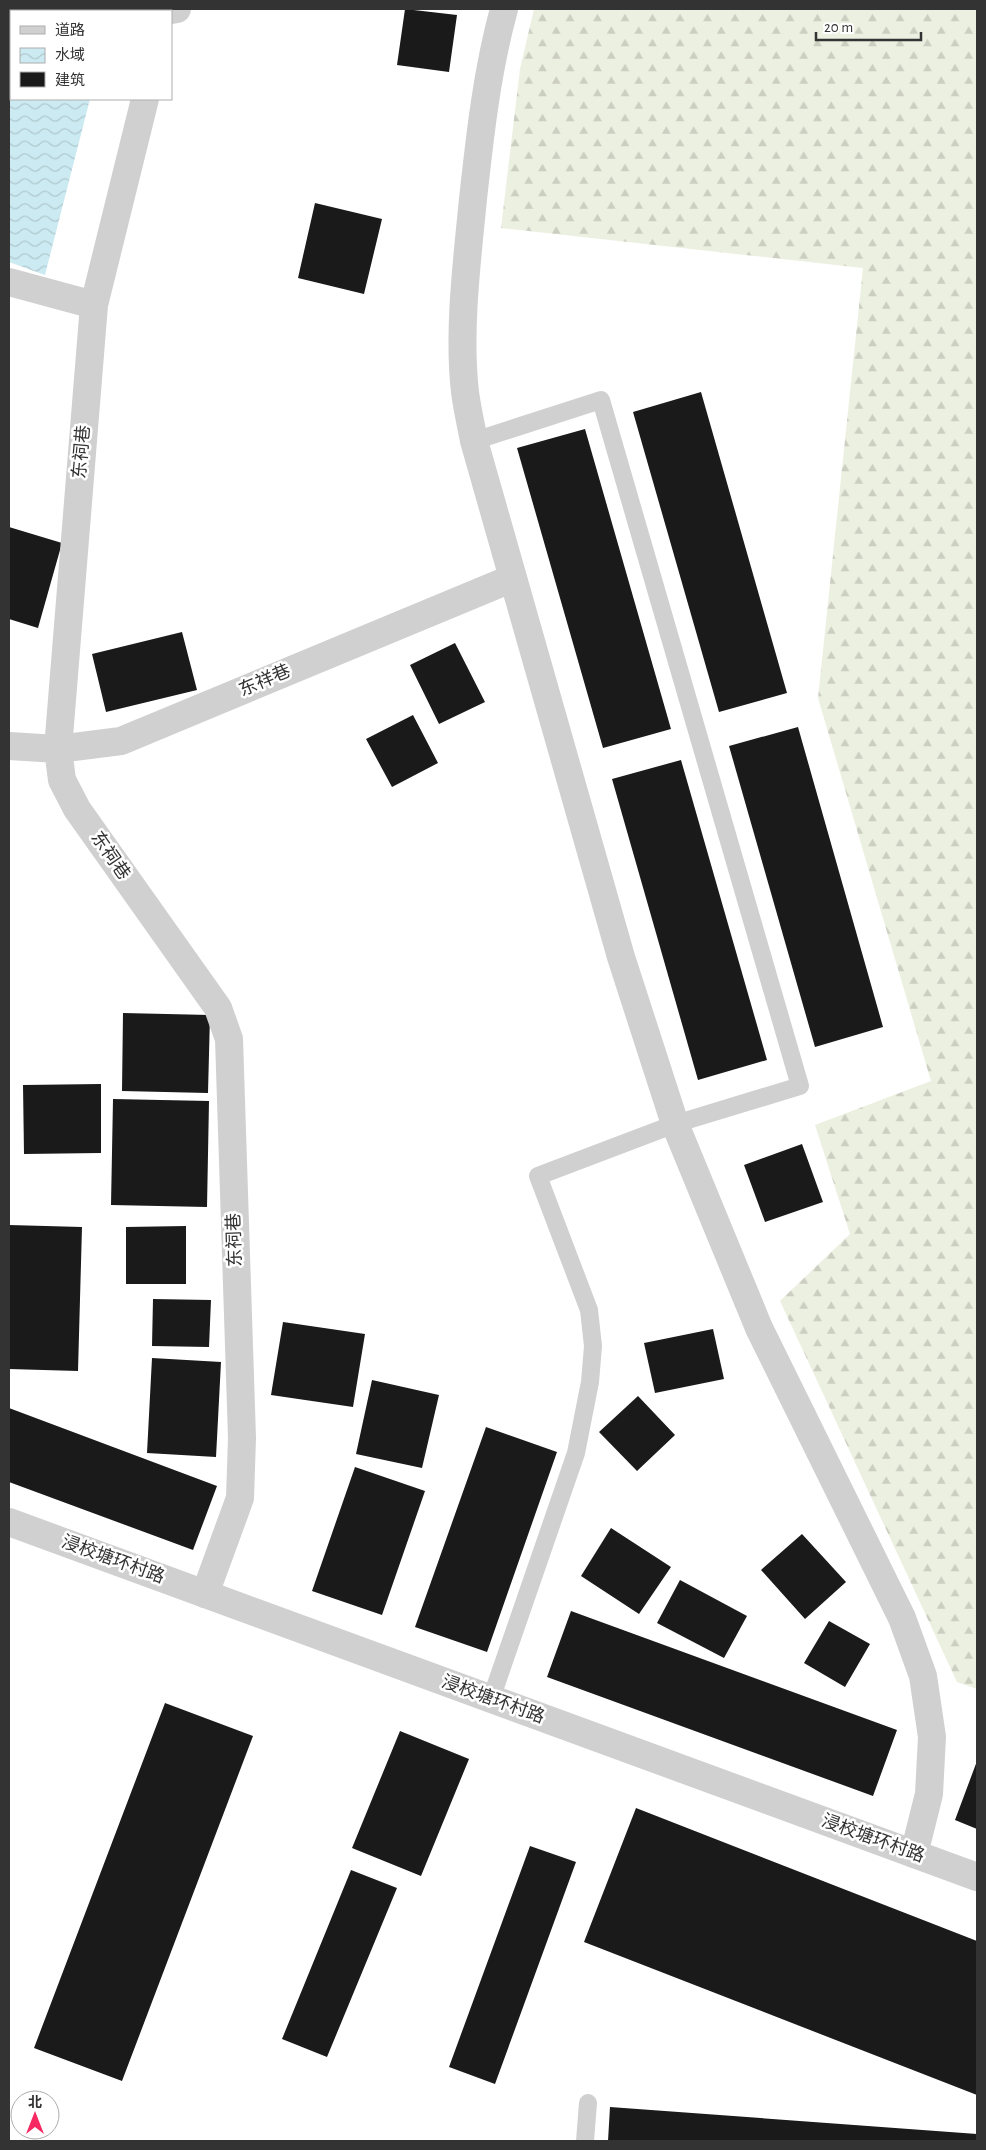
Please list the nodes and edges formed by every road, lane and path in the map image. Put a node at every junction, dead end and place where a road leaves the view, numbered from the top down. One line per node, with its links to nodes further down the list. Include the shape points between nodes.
1 (504, 9): 5 (street, via 494,46 479,146 469,244 465,392)
2 (145, 100): 4 (street, 东祠巷)
3 (9, 282): 4 (street)
4 (94, 304): 8 (street, 东祠巷)
5 (474, 441): 6 (street); 9 (lane, via 601,400 800,1086)
6 (513, 578): 8 (street, 东祥巷, via 121,741); 9 (street, via 620,958)
7 (9, 746): 8 (street, 东祥巷)
8 (58, 749): 11 (street, 东祠巷, via 62,780 76,808 218,1008 229,1039 242,1438 240,1498)
9 (674, 1124): 12 (lane, via 538,1176 589,1310 590,1382 576,1453); 13 (street, via 759,1328 902,1618 923,1676 932,1737 929,1794)
10 (9, 1522): 11 (street, 浸校塘环村路)
11 (205, 1594): 12 (street, 浸校塘环村路)
12 (491, 1699): 13 (street, 浸校塘环村路)
13 (914, 1854): 14 (street, 浸校塘环村路)
14 (977, 1878)
15 (588, 2103): 16 (lane)
16 (585, 2141)

